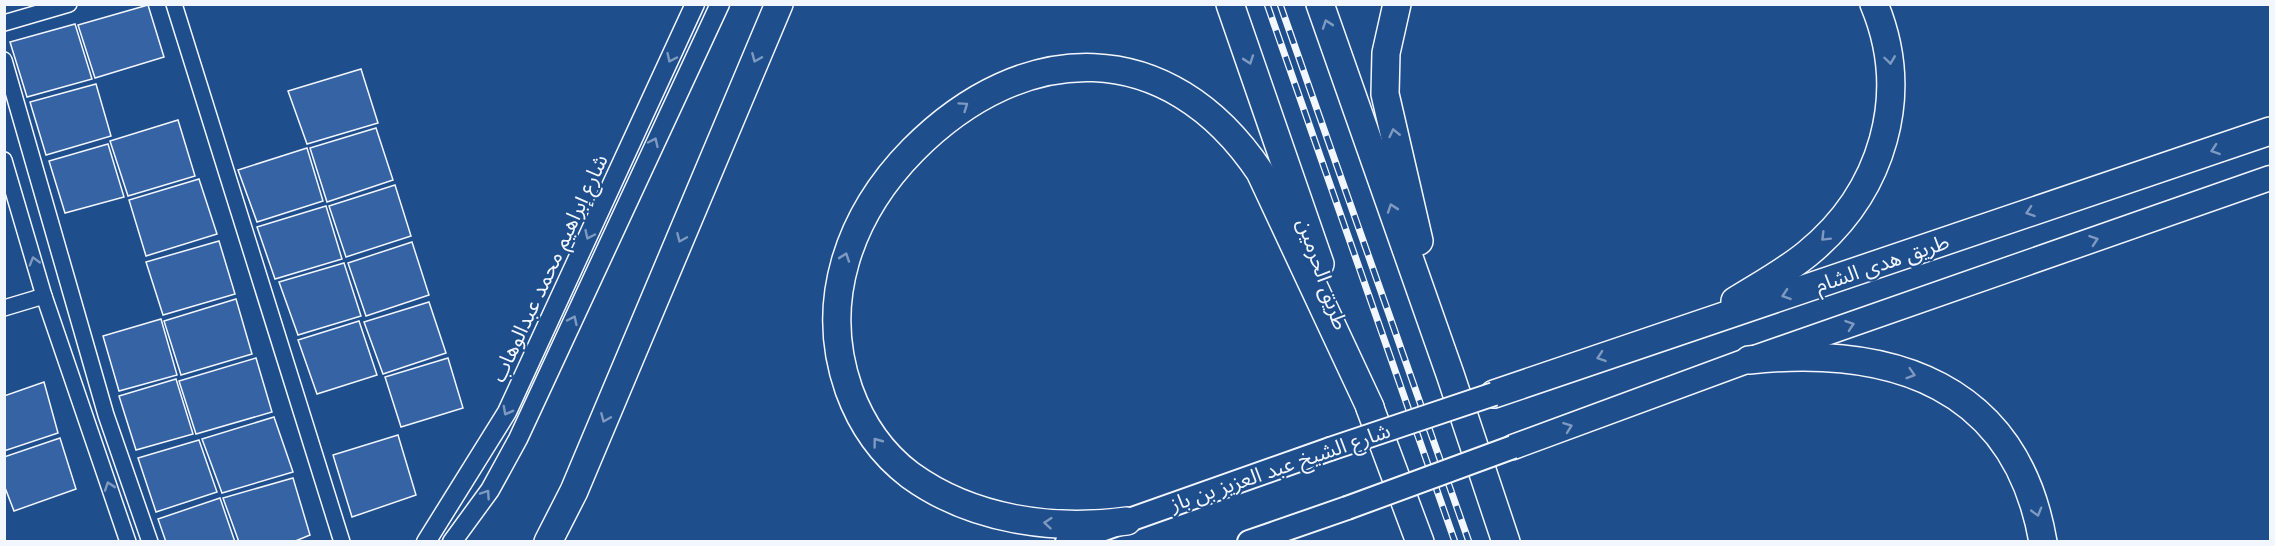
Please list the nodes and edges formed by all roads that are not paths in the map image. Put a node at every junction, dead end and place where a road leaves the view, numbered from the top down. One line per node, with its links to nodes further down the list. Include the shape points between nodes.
1 (69, 4): 10 (street)
2 (174, 4): 27 (street)
3 (695, 4): 28 (street, شارع إبراهيم محمد عبدالوهاب, one-way to 28, via 507,412)
4 (720, 4): 29 (street, one-way to 4, via 490,490 518,439)
5 (779, 4): 30 (highway, one-way to 30, via 574,491)
6 (1230, 4): 21 (highway, طريق الحرمين, one-way to 21)
7 (1320, 4): 19 (highway, one-way to 7)
8 (1397, 4): 19 (highway, one-way to 8, via 1385,94 1386,53)
9 (1874, 4): 17 (highway, one-way to 17, via 1888,48 1892,90 1887,131 1863,189 1839,223 1808,254)
10 (4, 23)
11 (4, 60): 26 (street, via 106,414)
12 (2271, 131): 17 (highway, طريق هدى الشام, one-way to 17)
13 (4, 160): 15 (street, one-way to 13)
14 (2271, 178): 18 (highway, one-way to 14)
15 (45, 296): 16 (street); 25 (street, one-way to 15)
16 (4, 308)
17 (1696, 325): 20 (highway, طريق هدى الشام, one-way to 20)
18 (1749, 360): 22 (highway, one-way to 18); 36 (highway, one-way to 36, via 1804,356 1858,361 1914,375 1949,390 1980,413 2016,462 2034,502)
19 (1450, 374): 23 (highway)
20 (1494, 394): 24 (main road, شارع الشيخ عبد العزيز بن باز, bridge)
21 (1370, 407): 24 (highway, one-way to 21, via 1080,525 1033,522 987,512 939,492 903,470 879,445 860,415 845,379 835,320 837,286 846,253 864,215 890,176 923,140 971,102 1004,84 1059,69 1115,70 1166,86 1215,118 1260,172); 33 (highway, طريق الحرمين)
22 (1513, 447): 32 (main road, bridge)
23 (1491, 497): 34 (highway); 35 (highway)
24 (1127, 520): 31 (main road, شارع الشيخ عبد العزيز بن باز)
25 (128, 542)
26 (150, 542)
27 (342, 542)
28 (426, 542)
29 (452, 542)
30 (548, 542)
31 (1067, 542)
32 (1249, 542)
33 (1419, 542)
34 (1506, 542)
35 (1512, 542)
36 (2043, 542)

